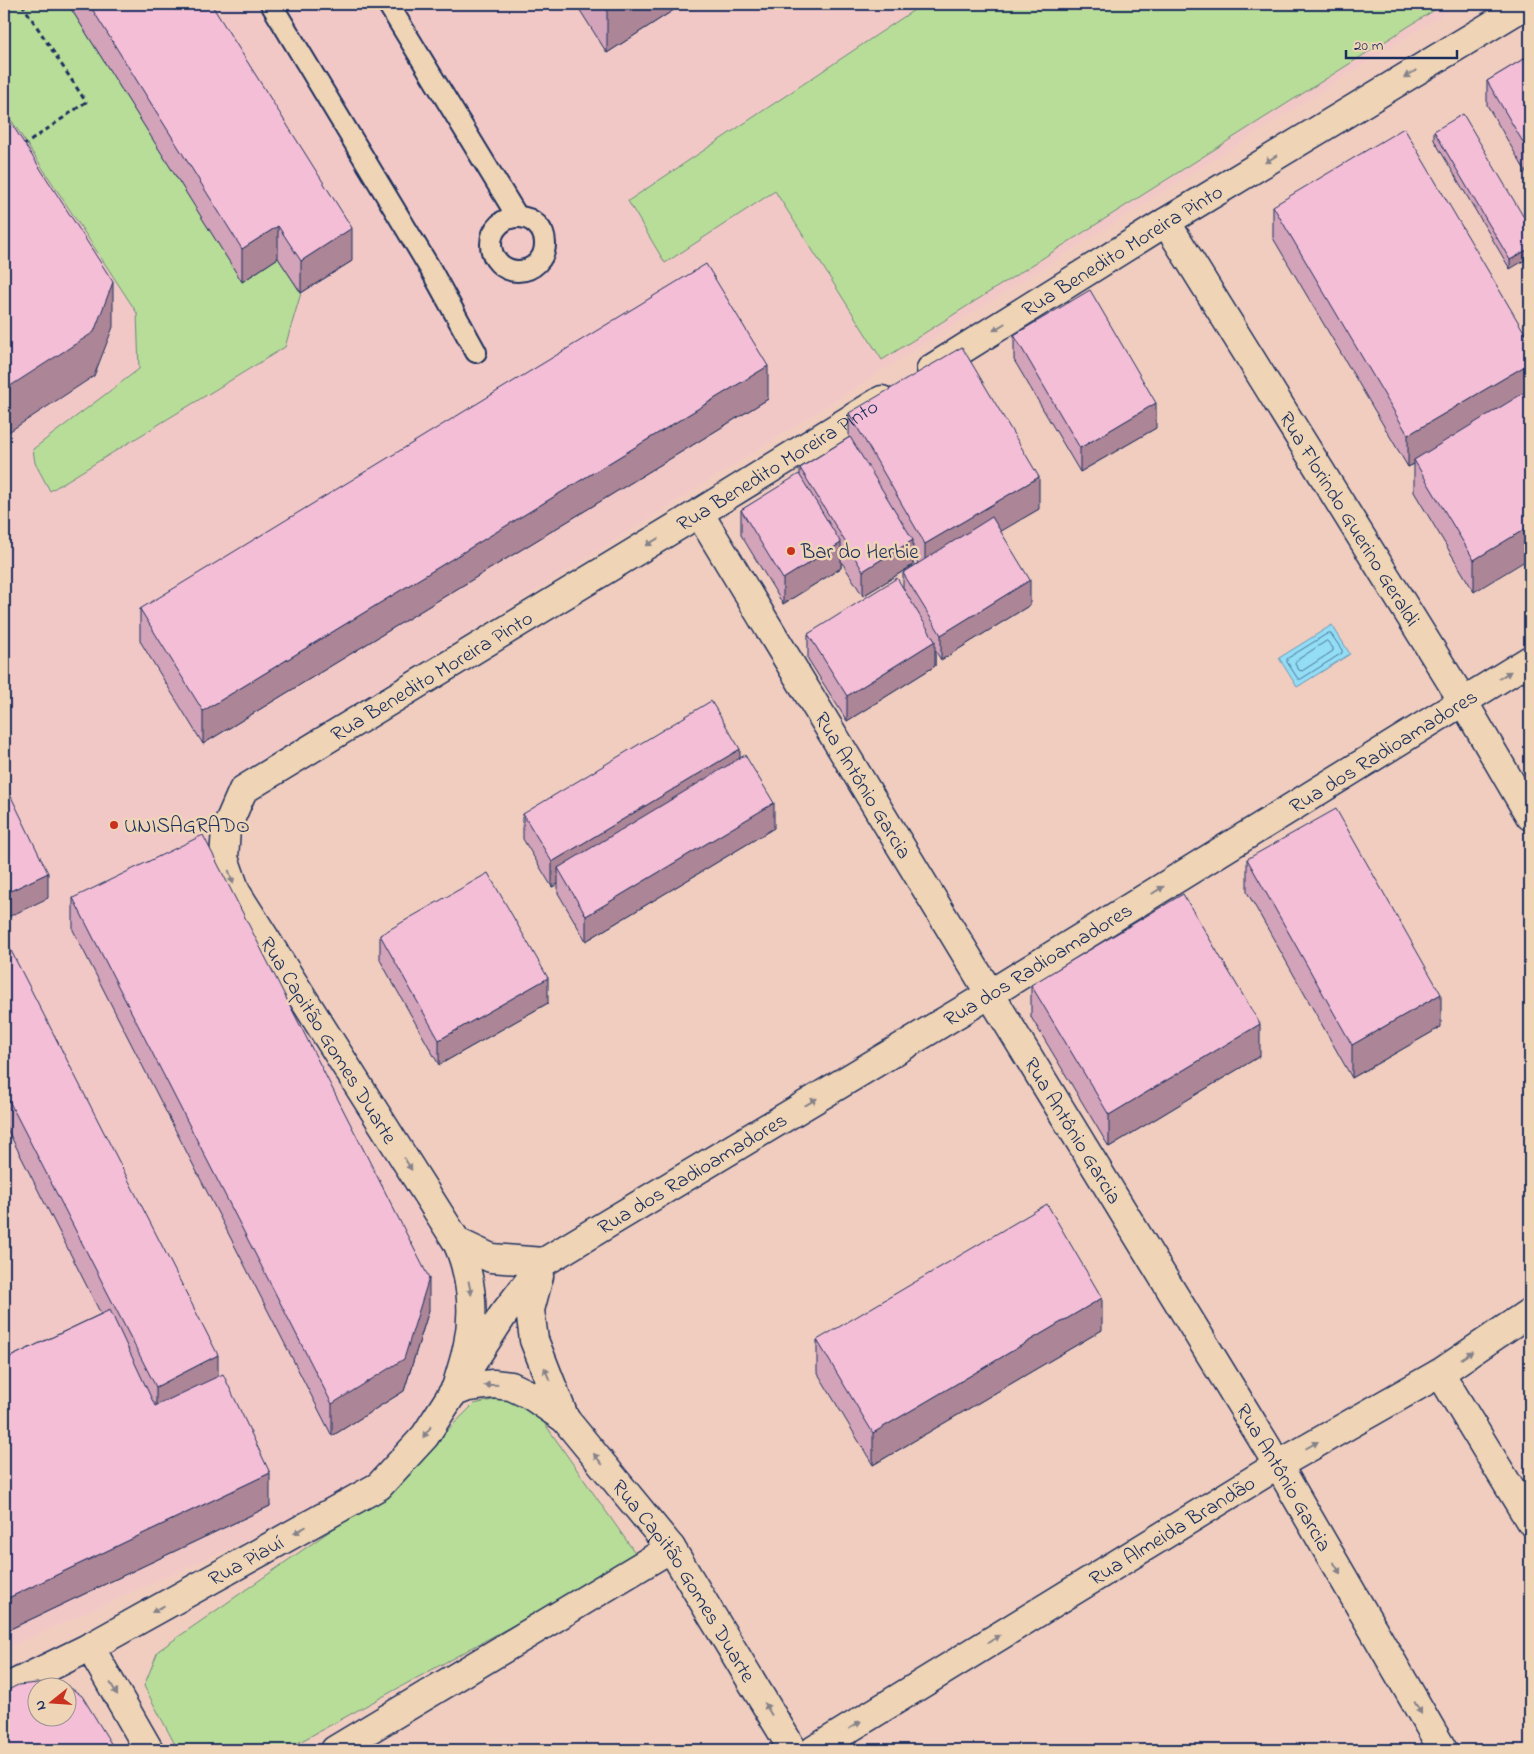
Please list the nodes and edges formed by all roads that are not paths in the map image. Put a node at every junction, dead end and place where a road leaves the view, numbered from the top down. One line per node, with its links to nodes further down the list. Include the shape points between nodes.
1 (271, 4): 6 (lane, via 431,270)
2 (388, 4): 4 (lane)
3 (1526, 4): 5 (street, Rua Benedito Moreira Pinto, one-way to 5)
4 (517, 216)
5 (1166, 222): 7 (street, Rua Benedito Moreira Pinto, one-way to 7); 9 (street, Rua Florindo Guerino Geraldi)
6 (476, 352)
7 (699, 513): 11 (street, Rua Benedito Moreira Pinto, one-way to 11, via 243,790); 12 (street, Rua Antônio Garcia)
8 (1530, 660): 9 (street, Rua dos Radioamadores, one-way to 8)
9 (1463, 701): 10 (street, Rua Florindo Guerino Geraldi); 12 (street, Rua dos Radioamadores, one-way to 9)
10 (1530, 816)
11 (226, 829): 13 (street, Rua Capitão Gomes Duarte, one-way to 13, via 224,858 236,892)
12 (990, 994): 14 (street, Rua dos Radioamadores, one-way to 12); 19 (street, Rua Antônio Garcia)
13 (457, 1242): 14 (street, via 491,1258); 17 (street, Rua Capitão Gomes Duarte, one-way to 17, via 472,1297 468,1343)
14 (544, 1262): 17 (street, Rua Piauí, via 503,1315); 18 (street, one-way to 14, via 534,1340 530,1310)
15 (1530, 1312): 16 (street, Rua Almeida Brandão, one-way to 15)
16 (1440, 1373): 19 (street, Rua Almeida Brandão, one-way to 16); 20 (street)
17 (455, 1392): 18 (street, one-way to 17, via 530,1394 511,1386 493,1384); 22 (street, Rua Piauí, one-way to 22, via 425,1436 379,1486)
18 (565, 1419): 21 (street, Rua Capitão Gomes Duarte, one-way to 18)
19 (1278, 1465): 27 (street, Rua Almeida Brandão, one-way to 19); 28 (street, Rua Antônio Garcia, one-way to 28)
20 (1530, 1521)
21 (671, 1548): 25 (street); 26 (street, Rua Capitão Gomes Duarte, one-way to 21)
22 (90, 1647): 23 (street, Rua Piauí); 24 (street, one-way to 24)
23 (4, 1689)
24 (149, 1750)
25 (335, 1750)
26 (793, 1750)
27 (814, 1750)
28 (1443, 1750)

